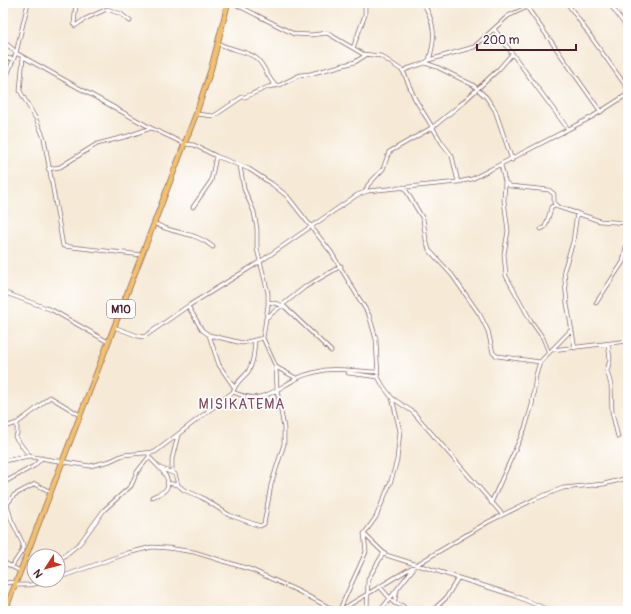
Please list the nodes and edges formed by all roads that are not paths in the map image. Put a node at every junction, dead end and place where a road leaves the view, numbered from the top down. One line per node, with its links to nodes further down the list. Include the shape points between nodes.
1 (28, 3): 22 (street)
2 (76, 3): 16 (street, via 75,26 107,9 121,14)
3 (228, 3): 20 (highway, M10)
4 (233, 3): 15 (street)
5 (244, 3): 15 (street)
6 (305, 3): 13 (street)
7 (365, 3): 21 (street, via 365,15)
8 (423, 3): 28 (street, via 432,21 434,34)
9 (524, 3): 14 (street)
10 (536, 3): 14 (street)
11 (567, 3): 34 (street)
12 (609, 3): 18 (street)
13 (300, 6)
14 (527, 7): 17 (street, via 512,14); 36 (street)
15 (244, 8): 21 (street, via 294,34 327,33)
16 (130, 21)
17 (494, 29): 24 (street); 28 (street, via 474,46)
18 (628, 29)
19 (3, 41): 22 (street)
20 (218, 43): 32 (street, via 256,59); 37 (highway, M10)
21 (353, 48): 23 (street)
22 (16, 52): 25 (street); 27 (street)
23 (366, 54): 30 (street, via 381,56); 32 (street, via 355,62 300,75)
24 (512, 54): 33 (street); 40 (street)
25 (23, 57): 39 (street); 46 (street, via 20,90 44,138)
26 (3, 58): 27 (street)
27 (14, 59): 31 (street)
28 (429, 60): 29 (street)
29 (425, 64): 30 (street, via 412,66); 33 (street, via 437,67)
30 (403, 71): 38 (street, via 412,93)
31 (3, 85)
32 (276, 86): 37 (street, via 266,87 249,96 236,99 214,116)
33 (478, 89): 38 (street); 43 (street, via 495,110)
34 (628, 89)
35 (628, 94): 36 (street)
36 (600, 112): 40 (street)
37 (196, 114): 41 (highway, M10)
38 (433, 127): 48 (street, via 452,156); 50 (street, via 388,153 383,169)
39 (151, 128): 41 (street); 46 (street, via 97,144 60,167)
40 (568, 130): 43 (street)
41 (184, 144): 42 (street, via 194,145); 54 (highway, M10)
42 (216, 156): 45 (street); 52 (street, via 211,181)
43 (512, 160): 44 (street)
44 (501, 165): 47 (street); 48 (street)
45 (240, 166): 56 (street, via 261,176 280,190); 61 (street, via 244,190 254,212 257,249)
46 (48, 169): 60 (street, via 63,246)
47 (505, 180): 51 (street, via 512,187 549,190 554,194); 80 (street, via 504,201 508,231 504,254 506,276 545,342)
48 (458, 182): 49 (street)
49 (404, 187): 50 (street); 81 (street, via 423,219 429,250 452,275 480,315 488,331 493,353 497,356)
50 (364, 192): 56 (street, via 351,198)
51 (555, 205): 53 (street); 57 (street, via 551,207 550,217)
52 (193, 207)
53 (577, 213): 55 (street, via 600,221); 70 (street, via 573,242 564,268)
54 (154, 223): 59 (street, via 168,231 198,237); 60 (highway, M10)
55 (628, 223)
56 (312, 226): 61 (street); 62 (street)
57 (541, 229)
58 (628, 236): 65 (street, via 621,266)
59 (213, 248)
60 (142, 255): 69 (highway, M10)
61 (261, 261): 64 (street); 67 (street)
62 (341, 266): 66 (street, via 305,287); 84 (street, via 372,320)
63 (3, 292): 75 (street, via 52,310)
64 (268, 302): 66 (street); 68 (street)
65 (596, 303)
66 (281, 305): 68 (street); 79 (street)
67 (188, 306): 69 (street, via 144,337); 71 (street, via 202,330)
68 (266, 318): 72 (street)
69 (114, 327): 75 (highway, M10)
70 (572, 329): 77 (street); 78 (street)
71 (209, 335): 73 (street, via 242,343); 87 (street, via 219,365)
72 (263, 338): 73 (street); 82 (street)
73 (255, 340): 87 (street, via 251,365)
74 (628, 341): 76 (street)
75 (108, 342): 91 (highway, M10)
76 (608, 344): 77 (street); 97 (street, via 610,359 607,371)
77 (575, 348): 78 (street)
78 (552, 350): 80 (street)
79 (332, 351)
80 (548, 353): 81 (street)
81 (540, 362): 111 (street, via 525,428)
82 (276, 367): 86 (street); 88 (street)
83 (344, 371): 84 (street); 85 (street); 86 (street, via 328,370)
84 (378, 372): 85 (street)
85 (378, 377): 90 (street)
86 (296, 378): 88 (street)
87 (234, 387): 89 (street)
88 (277, 390): 89 (street, via 257,398 246,398); 108 (street, via 284,428 284,444 277,461 262,525 229,515)
89 (233, 392): 96 (street)
90 (392, 398): 111 (street, via 413,412); 113 (street, via 400,431 397,460 376,517)
91 (80, 415): 93 (street, via 50,397); 102 (highway, M10)
92 (3, 422): 94 (street)
93 (17, 423): 94 (street); 99 (street, via 15,437)
94 (8, 426): 95 (street)
95 (3, 428)
96 (178, 435): 98 (street); 104 (street, via 172,458)
97 (618, 437)
98 (149, 455): 102 (street, via 122,455 90,466); 103 (street); 114 (street, via 137,472 132,486 104,510 80,543)
99 (30, 456): 100 (street); 101 (street)
100 (42, 458): 102 (street); 106 (street, via 34,466)
101 (3, 461)
102 (63, 461): 109 (highway, M10)
103 (159, 467): 104 (street); 107 (street)
104 (172, 472): 108 (street, via 176,475)
105 (628, 478): 112 (street, via 604,484 554,490)
106 (3, 483)
107 (167, 483): 108 (street); 110 (street, via 165,490)
108 (178, 485)
109 (51, 492): 118 (street, via 35,484 17,493 9,501 11,519 22,544 22,551); 120 (highway, M10)
110 (152, 497)
111 (491, 503): 112 (street)
112 (502, 514): 117 (street)
113 (364, 534): 115 (street); 133 (street, via 366,552)
114 (66, 554)
115 (383, 554): 117 (street); 128 (street, via 368,579)
116 (3, 562): 118 (street)
117 (418, 564): 119 (street); 122 (street)
118 (12, 566): 120 (street)
119 (413, 567): 126 (street); 127 (street)
120 (20, 572): 125 (highway, M10)
121 (66, 575): 132 (street, via 128,553 168,548 194,552 252,570)
122 (458, 578): 137 (street, via 446,598); 138 (street, via 513,595)
123 (26, 582): 125 (street)
124 (3, 583): 125 (street)
125 (16, 583): 131 (highway, M10)
126 (380, 587): 128 (street); 129 (street)
127 (398, 590): 129 (street); 130 (street)
128 (368, 594): 133 (street); 134 (street)
129 (389, 598): 130 (street); 135 (street)
130 (394, 603): 136 (street, via 403,606)
131 (5, 611)
132 (336, 611)
133 (339, 611)
134 (366, 611)
135 (380, 611)
136 (406, 611)
137 (432, 611)
138 (551, 611)

